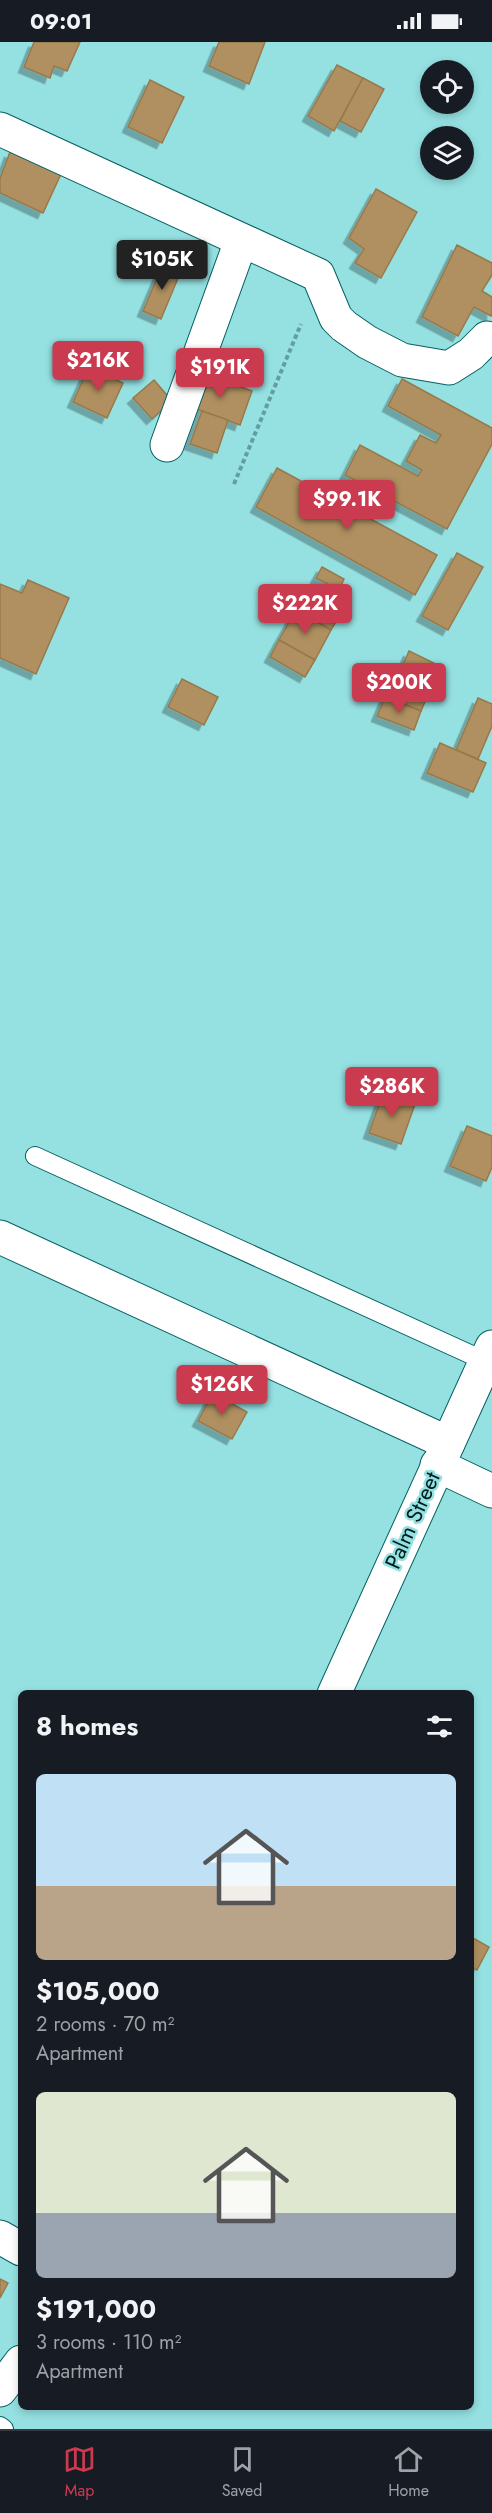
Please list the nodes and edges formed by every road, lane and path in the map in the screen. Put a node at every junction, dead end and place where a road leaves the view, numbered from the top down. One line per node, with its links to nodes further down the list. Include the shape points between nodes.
1 (3, 139): 2 (street)
2 (241, 241): 3 (street); 5 (street)
3 (318, 275): 4 (street, via 336,318 367,342 402,360 449,368); 6 (path)
4 (487, 338)
5 (167, 445)
6 (234, 484)
7 (35, 1156): 9 (lane)
8 (0, 1237): 10 (street)
9 (489, 1354): 10 (street, Palm Street)
10 (443, 1454): 11 (street); 12 (street, Palm Street)
11 (492, 1491)
12 (336, 1690)
13 (0, 2236): 14 (street)
14 (18, 2247)
15 (18, 2366): 16 (street)
16 (0, 2390)
17 (0, 2426): 18 (lane)
18 (4, 2429)

